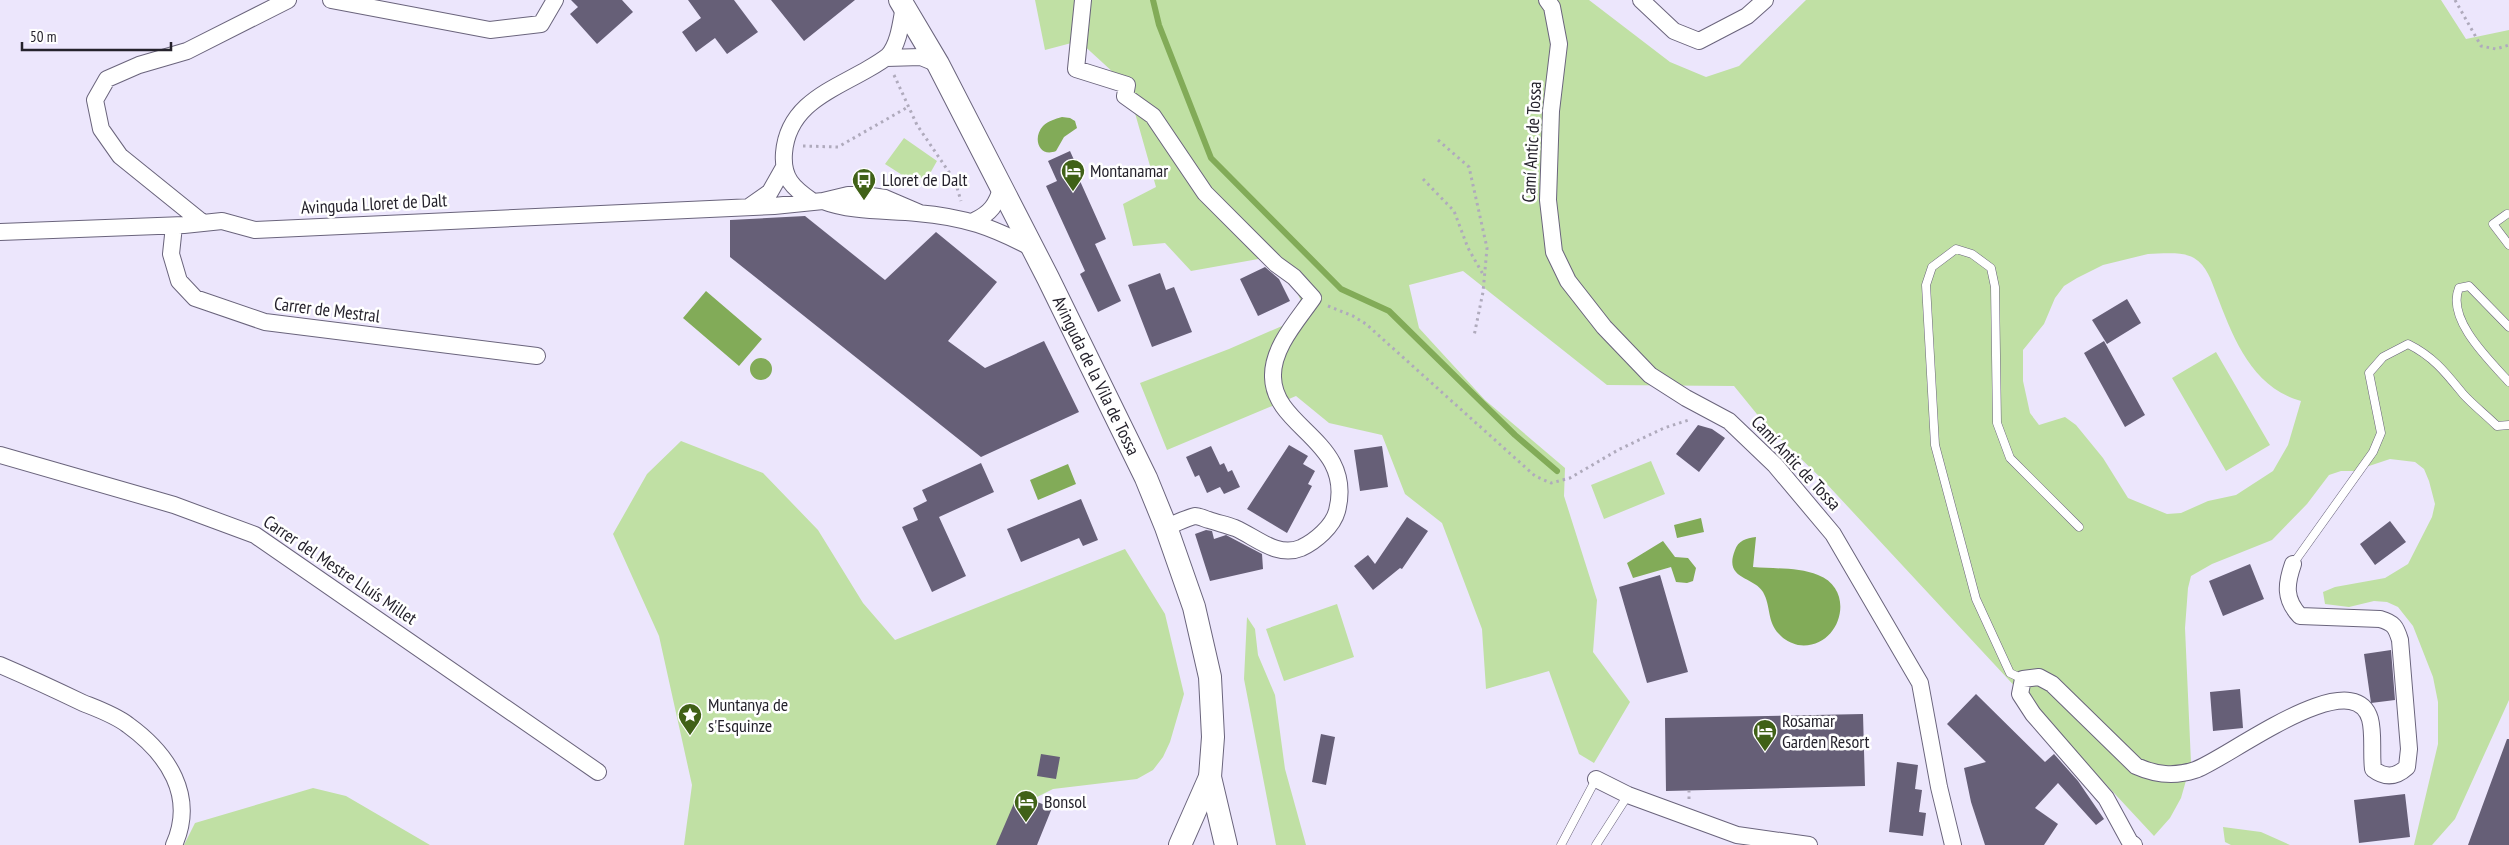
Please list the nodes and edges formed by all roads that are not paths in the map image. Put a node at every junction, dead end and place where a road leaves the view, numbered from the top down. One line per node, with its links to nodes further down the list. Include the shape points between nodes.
1 (288, 0): 17 (street, via 187,51 139,65 108,79 95,100 101,129 120,156)
2 (331, 0): 3 (street, via 490,30 541,24)
3 (555, 0)
4 (1083, 0): 27 (street, via 1076,69 1127,85 1125,96 1153,116 1205,193 1313,298 1276,355 1272,379 1284,405 1324,448 1333,463 1338,479 1335,518 1319,537 1301,548 1289,550 1276,549 1235,528 1196,516)
5 (1547, 0): 37 (street, Camí Antic de Tossa, via 1552,7 1559,44 1551,111 1548,200 1554,252 1568,281 1604,327 1650,375 1729,421 1776,465 1833,534 1920,683)
6 (1641, 0): 7 (street, via 1674,31 1699,41 1747,16)
7 (1765, 0)
8 (902, 3): 9 (street, via 898,34); 10 (main road, Avinguda de la Vila de Tossa)
9 (889, 63): 10 (street, via 921,58); 11 (street, via 824,92 801,110 787,134)
10 (938, 64): 12 (main road, Avinguda de la Vila de Tossa)
11 (783, 169): 13 (street, Avinguda Lloret de Dalt, via 794,189); 14 (street, via 770,192)
12 (1002, 187): 16 (street, via 996,206); 21 (main road, Avinguda de la Vila de Tossa)
13 (818, 201): 14 (street, Avinguda Lloret de Dalt); 16 (street, Avinguda Lloret de Dalt, via 838,207)
14 (750, 206): 17 (street, Avinguda Lloret de Dalt, via 256,230 222,221)
15 (2507, 214): 20 (lane, via 2493,224)
16 (974, 221): 21 (street, Avinguda Lloret de Dalt)
17 (203, 223): 18 (street, Avinguda Lloret de Dalt)
18 (174, 226): 19 (street, Avinguda Lloret de Dalt); 23 (street, Carrer de Mestral, via 171,254 179,280 195,298 265,322)
19 (0, 232)
20 (2509, 245)
21 (1034, 249): 27 (main road, Avinguda de la Vila de Tossa, via 1146,478)
22 (2509, 327): 24 (lane, via 2469,286 2459,288 2456,311 2479,349)
23 (537, 356)
24 (2509, 382)
25 (2509, 425): 29 (lane, via 2497,426 2464,395 2446,371 2417,348 2408,344 2383,357 2370,374 2381,433 2376,446)
26 (0, 455): 32 (street, Carrer del Mestre Lluís Millet, via 174,505 255,535)
27 (1166, 527): 33 (main road, Avinguda de la Vila de Tossa, via 1194,608 1210,677 1213,737)
28 (2079, 527): 31 (lane, via 2010,458 1997,423 1995,287 1991,268 1972,254 1956,249 1932,267 1926,286 1935,445 1976,599 2010,673)
29 (2293, 564): 31 (street, via 2287,582 2288,597 2300,616 2380,619 2393,623 2396,628 2400,640 2409,749 2407,767 2402,772 2389,776 2373,769 2370,719 2364,708 2350,701 2316,706 2197,770 2177,774 2150,772 2136,766 2052,684 2039,677)
30 (0, 665): 38 (street, via 127,724 156,751 170,768 182,800 182,818)
31 (2023, 679): 46 (street, via 2020,694 2033,714 2106,798)
32 (598, 772)
33 (1210, 777): 39 (main road, Avinguda de la Vila de Tossa); 42 (main road, Avinguda de la Vila de Tossa)
34 (1596, 779): 35 (street); 43 (lane)
35 (1628, 795): 36 (street); 44 (lane)
36 (1738, 840): 45 (street)
37 (1949, 840)
38 (174, 845)
39 (1180, 845)
40 (1186, 845): 41 (main road)
41 (1203, 845)
42 (1226, 845)
43 (1561, 845)
44 (1596, 845)
45 (1809, 845)
46 (2134, 845)

